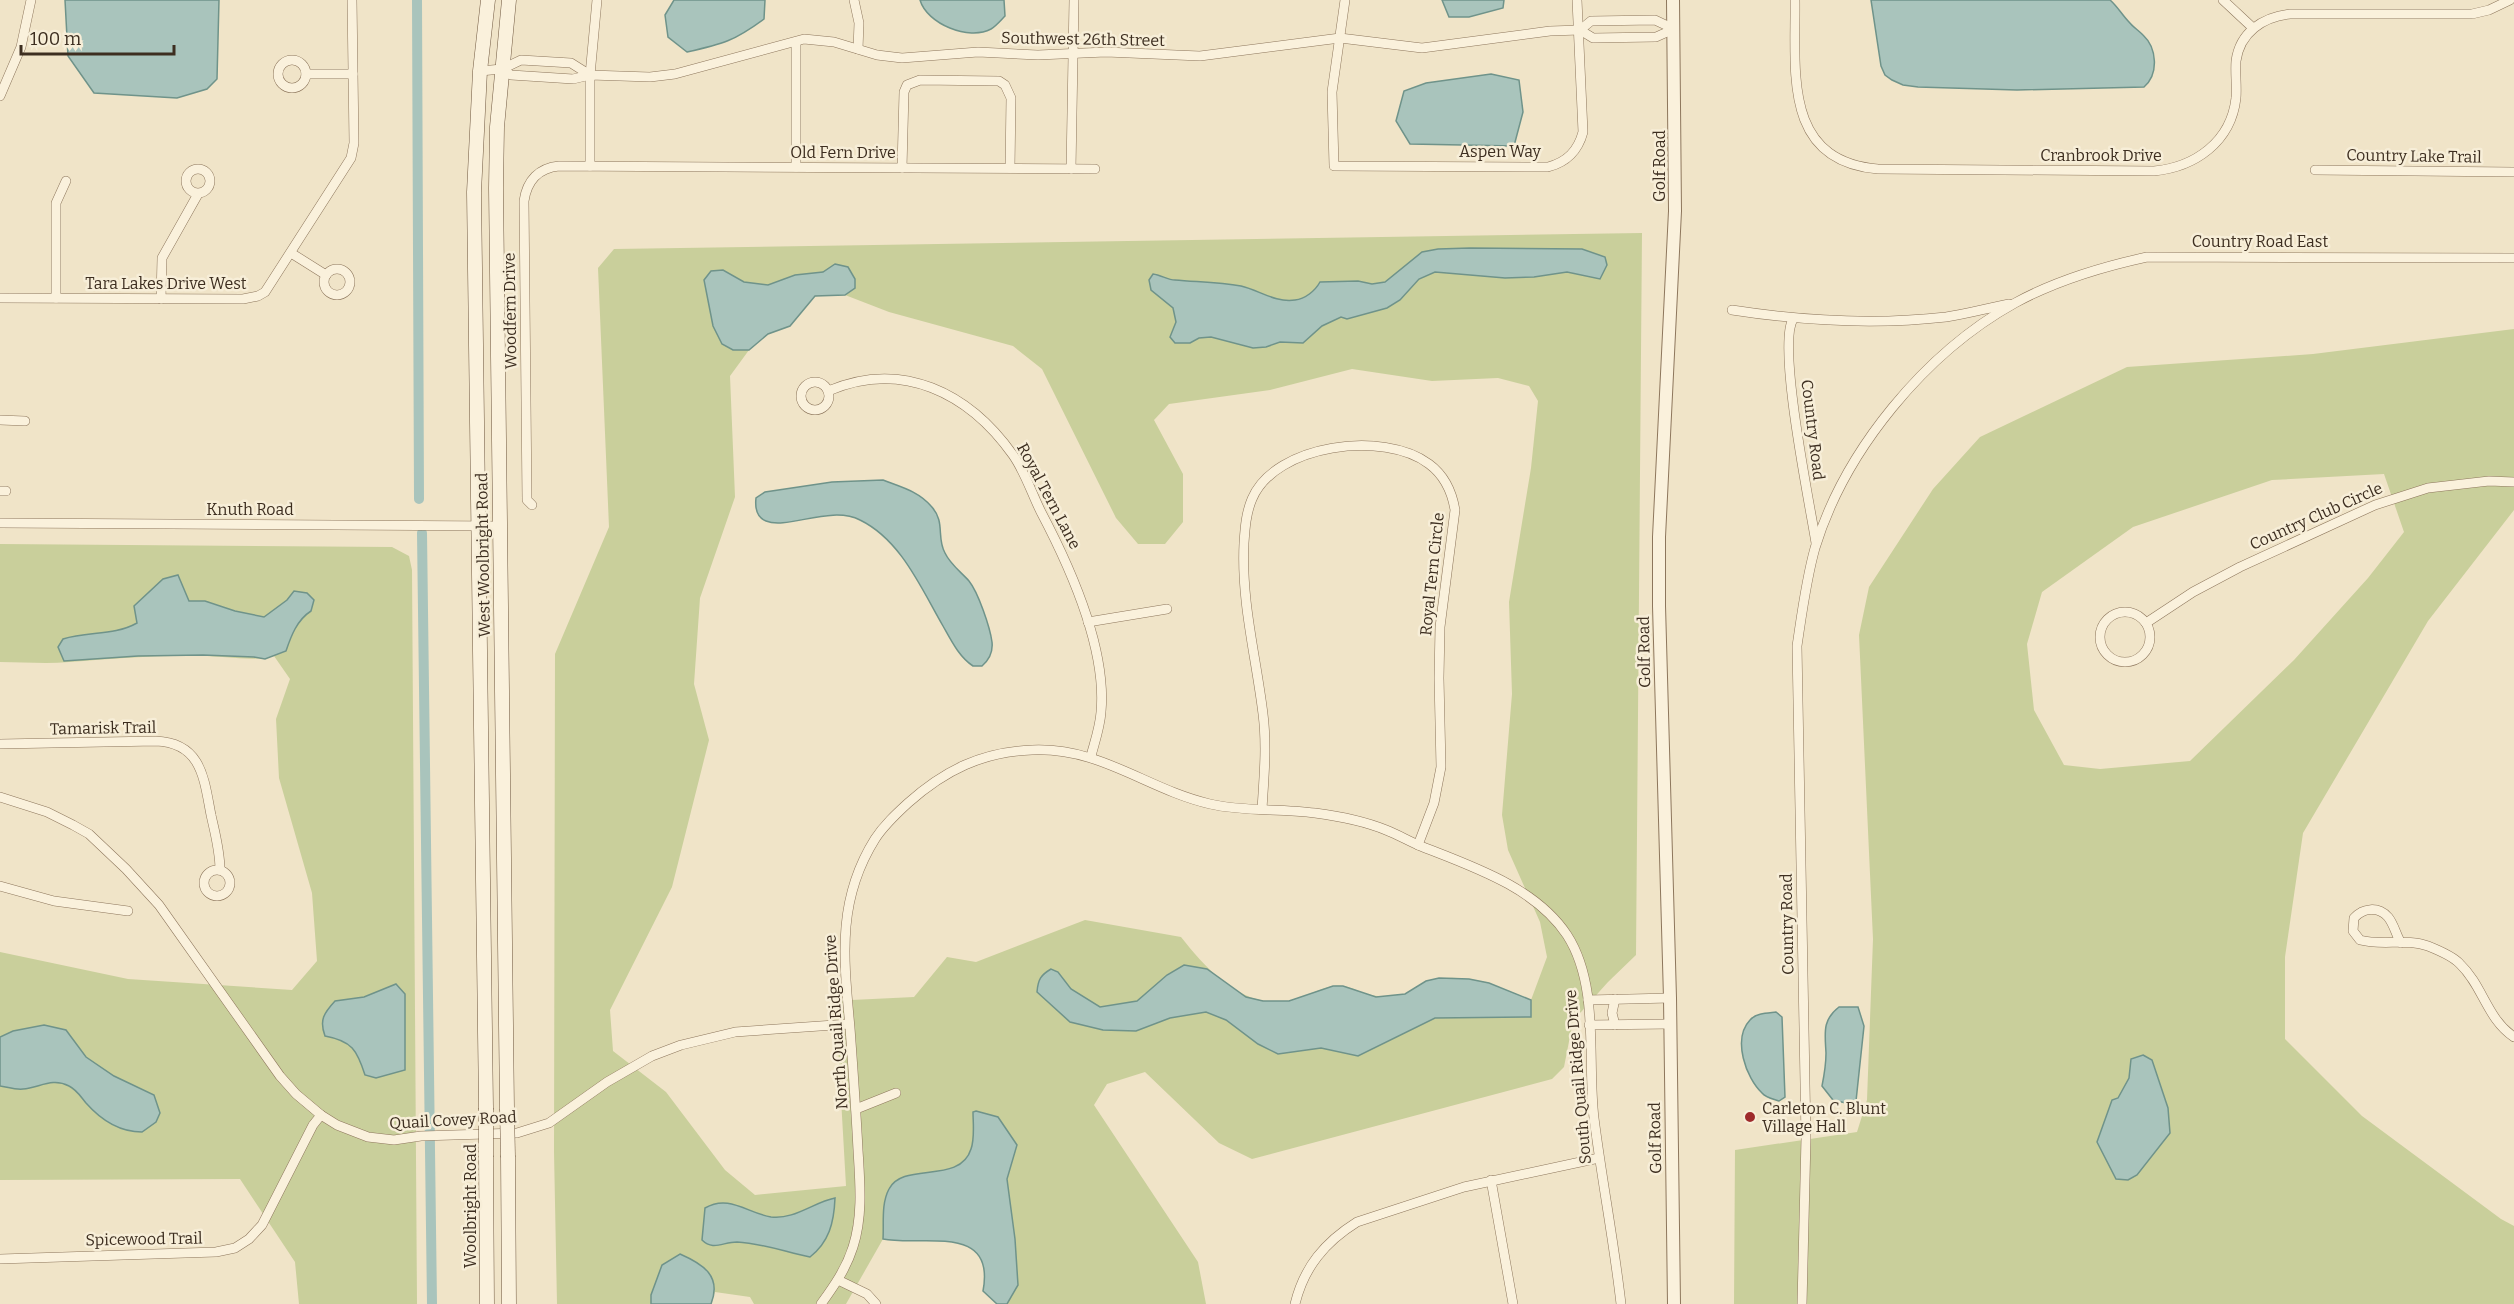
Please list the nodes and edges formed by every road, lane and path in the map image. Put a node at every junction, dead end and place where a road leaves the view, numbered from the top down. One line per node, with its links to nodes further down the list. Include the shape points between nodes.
1 (31, 0): 26 (street, via 21,47)
2 (352, 0): 24 (street, Tara Lakes Drive West)
3 (488, 0): 22 (main road, West Woolbright Road)
4 (509, 0): 21 (main road, West Woolbright Road)
5 (597, 0): 25 (street)
6 (854, 0): 19 (street, via 859,23)
7 (1074, 0): 20 (street)
8 (1345, 0): 17 (street)
9 (1577, 0): 16 (street)
10 (1673, 0): 15 (street, Golf Road)
11 (1795, 0): 14 (street, Cranbrook Drive, via 1797,98 1801,115 1820,144 1841,160 1878,169 2154,171 2180,167 2208,150 2225,130 2235,99 2237,54)
12 (2223, 0): 14 (street)
13 (2510, 0): 14 (street, via 2472,14 2290,14 2269,18)
14 (2253, 28)
15 (1674, 29): 16 (street, Southwest 26th Street, via 1656,37 1593,38); 16 (street, Southwest 26th Street, via 1655,20 1592,21); 67 (street, Golf Road, via 1675,211 1659,583)
16 (1580, 30): 17 (street, Southwest 26th Street, via 1422,48); 17 (street, Aspen Way, via 1583,132 1574,153 1556,165 1334,166 1332,92)
17 (1340, 38): 20 (street, Southwest 26th Street, via 1200,56)
18 (796, 42): 19 (street, Southwest 26th Street, via 819,39); 25 (street, Southwest 26th Street, via 675,74 634,78); 28 (street)
19 (858, 49): 20 (street, Southwest 26th Street, via 902,58 978,52)
20 (1072, 54): 31 (street)
21 (502, 69): 22 (street, Southwest 26th Street); 25 (street, Southwest 26th Street, via 511,75 573,79); 25 (street, Southwest 26th Street, via 521,60 571,63); 53 (main road, West Woolbright Road, via 496,188)
22 (480, 71): 52 (main road, West Woolbright Road, via 474,192)
23 (306, 74): 24 (street)
24 (353, 74): 37 (street, Tara Lakes Drive West, via 351,158)
25 (591, 75): 27 (street)
26 (0, 96)
27 (590, 166): 28 (street, Old Fern Drive); 50 (street, Woodfern Drive, via 544,169 532,178 525,193 527,500)
28 (796, 167): 29 (street, Old Fern Drive)
29 (902, 168): 30 (street, Old Fern Drive); 30 (street, via 904,92 908,85 920,80 999,81 1005,85 1011,98)
30 (1010, 168): 31 (street, Old Fern Drive)
31 (1071, 169): 32 (street, Old Fern Drive)
32 (1095, 169)
33 (2315, 170): 34 (street, Country Lake Trail)
34 (2514, 172)
35 (66, 181): 41 (street, via 56,203)
36 (198, 194): 42 (street, via 162,258)
37 (291, 253): 39 (street); 42 (street, Tara Lakes Drive West, via 270,286 258,296)
38 (2514, 258): 43 (street, Country Road East, via 2147,256 2090,271)
39 (326, 275)
40 (0, 298): 41 (street, Tara Lakes Drive West)
41 (56, 298): 42 (street, Tara Lakes Drive West)
42 (161, 299)
43 (2014, 303): 45 (street, via 1903,320); 54 (street, Country Road, via 1947,352 1901,397 1863,448)
44 (1732, 310): 45 (street)
45 (1793, 319): 54 (street, Country Road, via 1789,326 1797,434)
46 (828, 391): 56 (street, Royal Tern Lane, via 858,381 910,381 954,397 975,412 1015,457 1070,570)
47 (0, 420): 48 (street)
48 (25, 421)
49 (2514, 482): 57 (street, Country Club Circle, via 2428,488 2375,505 2230,572)
50 (532, 505)
51 (0, 523): 52 (street, Knuth Road)
52 (479, 526): 53 (street, Knuth Road); 76 (main road, West Woolbright Road)
53 (500, 526): 84 (main road, West Woolbright Road, bridge)
54 (1816, 545): 91 (street, Country Road, via 1797,646 1806,1138)
55 (1167, 609): 56 (street)
56 (1088, 622): 59 (street, Royal Tern Lane, via 1101,701)
57 (2146, 623): 57 (street, via 2130,613 2111,617 2100,633 2104,652 2121,662 2139,658 2150,642)
58 (0, 744): 63 (street, Tamarisk Trail, via 156,741 179,746 192,755 203,776)
59 (1091, 756): 61 (street, North Quail Ridge Drive, via 1182,796 1240,810); 70 (street, North Quail Ridge Drive, via 1032,750 987,757 931,782 888,821 863,860 846,915 843,956)
60 (0, 797): 78 (street, Quail Covey Road, via 46,812 89,834 126,869 159,905 280,1076)
61 (1262, 809): 62 (street, South Quail Ridge Drive, via 1348,818 1383,828); 62 (street, Royal Tern Circle, via 1264,717 1244,592 1245,529 1252,497 1274,470 1311,453 1349,446 1394,450 1424,460 1436,470 1449,488 1455,510 1440,627 1441,767 1434,803)
62 (1418, 845): 69 (street, South Quail Ridge Drive, via 1482,872 1544,908 1576,951)
63 (220, 870)
64 (0, 886): 65 (street, via 54,901)
65 (128, 911)
66 (2401, 943): 66 (street, via 2360,940 2353,931 2354,918 2364,910 2377,910 2388,917); 74 (street, via 2430,947 2460,963 2479,989 2492,1017)
67 (1670, 998): 68 (street); 71 (street, Golf Road)
68 (1615, 999): 69 (street); 73 (street)
69 (1588, 1000): 72 (street, South Quail Ridge Drive)
70 (849, 1024): 77 (street, North Quail Ridge Drive); 78 (street, Quail Covey Road, via 735,1032 681,1045 652,1056 608,1082 549,1123 516,1133 394,1140 368,1137)
71 (1670, 1024): 73 (street); 90 (street, Golf Road)
72 (1589, 1025): 73 (street); 79 (street, South Quail Ridge Drive)
73 (1615, 1025)
74 (2514, 1037)
75 (896, 1094): 77 (street)
76 (486, 1108): 83 (main road, Woolbright Road, bridge)
77 (856, 1109): 82 (street, North Quail Ridge Drive, via 858,1224 854,1245)
78 (321, 1115): 81 (street, Spicewood Trail, via 262,1225 235,1248 196,1254)
79 (1599, 1158): 80 (street); 89 (street, South Quail Ridge Drive)
80 (1491, 1180): 87 (street, via 1372,1216 1343,1231 1313,1261); 88 (street)
81 (0, 1259)
82 (838, 1280): 85 (street, North Quail Ridge Drive); 86 (street, via 867,1294)
83 (487, 1304)
84 (509, 1304)
85 (821, 1304)
86 (876, 1304)
87 (1295, 1304)
88 (1513, 1304)
89 (1621, 1304)
90 (1674, 1304)
91 (1802, 1304)

